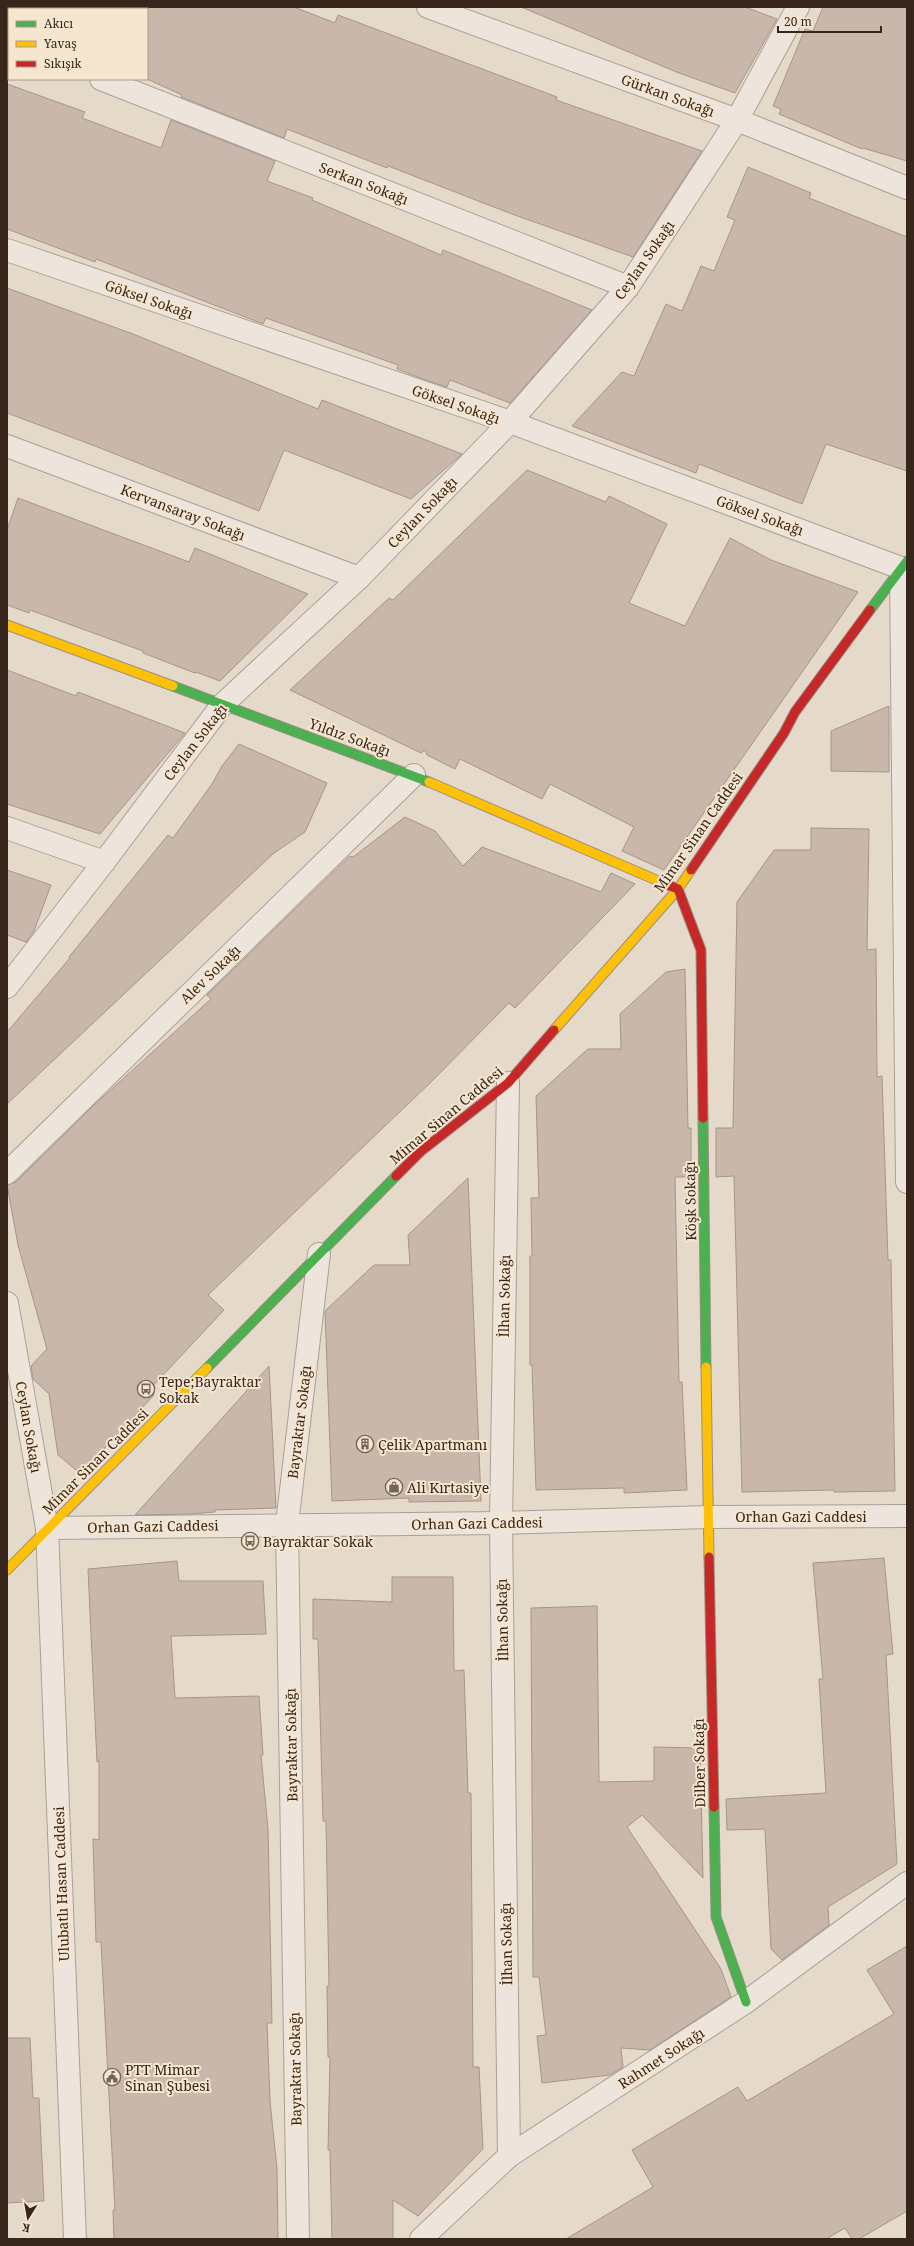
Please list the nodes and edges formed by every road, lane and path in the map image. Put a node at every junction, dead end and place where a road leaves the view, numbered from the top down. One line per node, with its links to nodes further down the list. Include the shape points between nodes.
1 (428, 7): 4 (street, Gürkan Sokağı)
2 (798, 7): 4 (street, Ceylan Sokağı)
3 (104, 80): 7 (street, Serkan Sokağı)
4 (737, 120): 5 (street, Gürkan Sokağı); 7 (street, Ceylan Sokağı)
5 (907, 188)
6 (7, 250): 8 (street, Göksel Sokağı)
7 (628, 287): 8 (street, Ceylan Sokağı)
8 (510, 422): 10 (street, Göksel Sokağı); 11 (street, Ceylan Sokağı)
9 (7, 446): 11 (street, Kervansaray Sokağı)
10 (904, 564): 17 (street, Mimar Sinan Caddesi, via 795,712 784,733); 21 (street)
11 (359, 578): 13 (street, Ceylan Sokağı)
12 (7, 625): 13 (street, Yıldız Sokağı)
13 (222, 705): 14 (street, Yıldız Sokağı); 16 (street, Ceylan Sokağı)
14 (414, 775): 17 (street, Yıldız Sokağı); 20 (street, Alev Sokağı)
15 (7, 828): 16 (street)
16 (104, 862): 18 (street, Ceylan Sokağı)
17 (678, 889): 19 (street, Mimar Sinan Caddesi); 25 (street, Köşk Sokağı, via 701,950)
18 (7, 987)
19 (508, 1084): 22 (street, Mimar Sinan Caddesi, via 420,1152); 26 (street, İlhan Sokağı)
20 (7, 1173)
21 (907, 1182)
22 (319, 1254): 27 (street, Bayraktar Sokağı); 28 (street, Mimar Sinan Caddesi)
23 (7, 1303): 28 (street, Ceylan Sokağı)
24 (907, 1516): 25 (street, Orhan Gazi Caddesi)
25 (708, 1517): 26 (street, Orhan Gazi Caddesi); 31 (street, Dilber Sokağı, via 716,1917)
26 (501, 1523): 27 (street, Orhan Gazi Caddesi); 32 (street, İlhan Sokağı)
27 (287, 1524): 28 (street, Orhan Gazi Caddesi); 34 (street, Bayraktar Sokağı)
28 (48, 1528): 29 (street, Mimar Sinan Caddesi); 33 (street, Ulubatlı Hasan Caddesi)
29 (7, 1570)
30 (907, 1883): 31 (street, Rahmet Sokağı)
31 (746, 2002): 32 (street, Rahmet Sokağı)
32 (509, 2156): 35 (street, Rahmet Sokağı)
33 (75, 2239)
34 (298, 2239)
35 (421, 2239)

